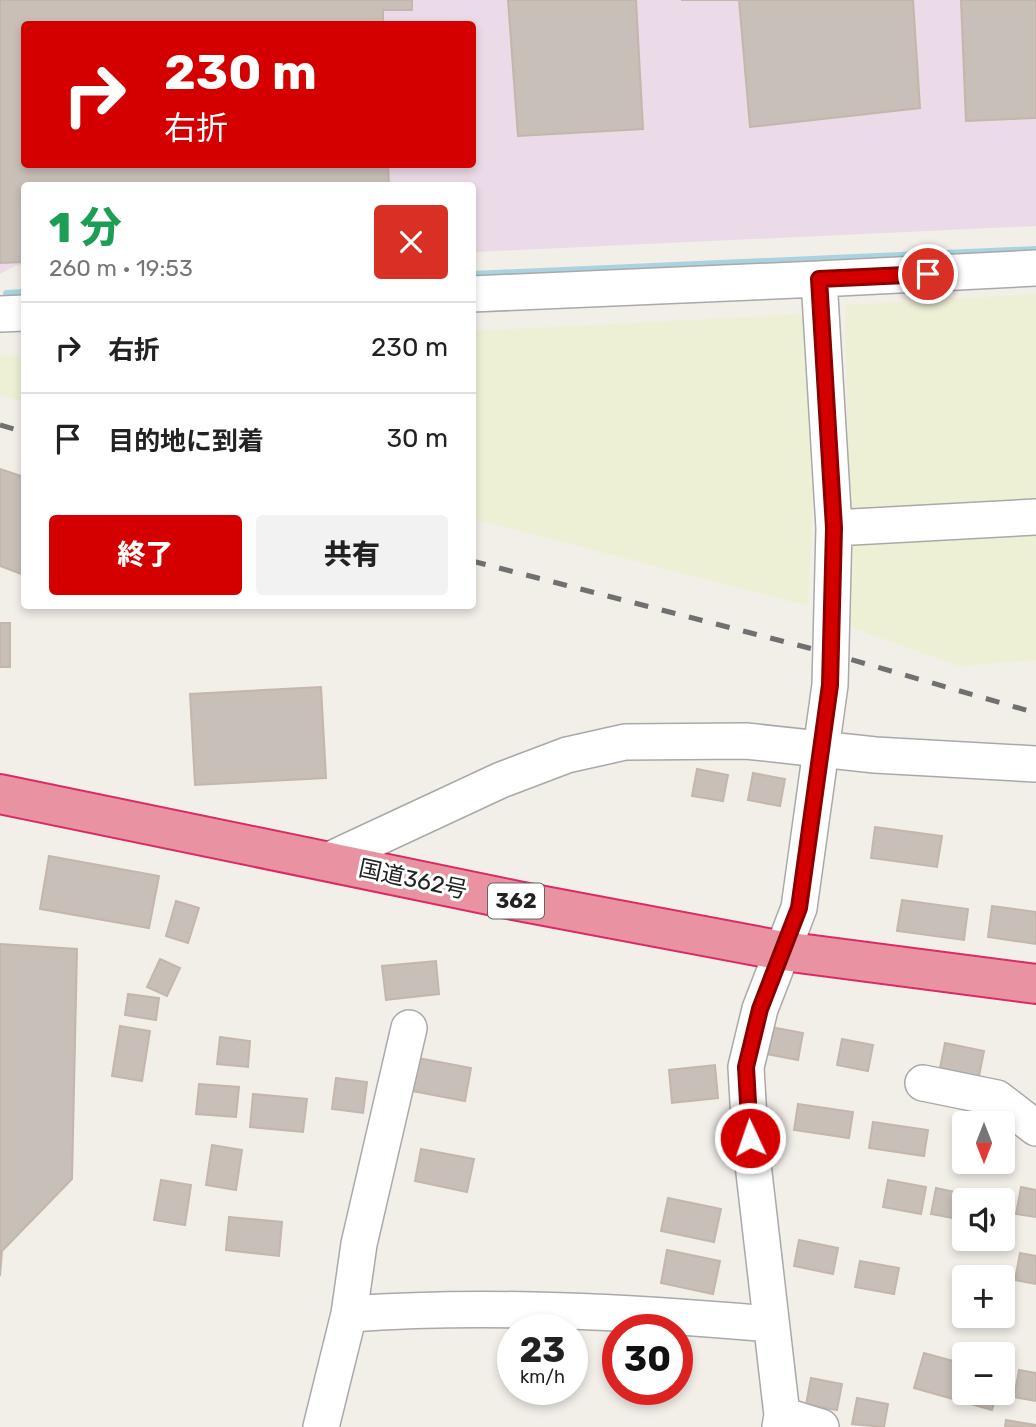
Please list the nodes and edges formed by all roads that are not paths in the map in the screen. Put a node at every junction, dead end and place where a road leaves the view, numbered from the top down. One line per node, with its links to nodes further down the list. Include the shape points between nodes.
1 (1036, 268): 2 (street)
2 (819, 279): 3 (street); 7 (street)
3 (476, 294)
4 (21, 313): 5 (street)
5 (0, 314)
6 (1036, 517): 7 (street)
7 (834, 528): 8 (street, via 832,654)
8 (823, 750): 9 (street); 11 (street, via 709,739 625,742 567,755 501,780); 12 (street, via 799,908)
9 (1036, 764)
10 (0, 794): 11 (highway, 国道362号 / 362)
11 (327, 860): 12 (highway, 国道362号 / 362)
12 (783, 951): 13 (highway, 国道362号 / 362); 18 (street, via 760,1009 746,1067)
13 (1036, 984)
14 (409, 1028): 17 (street, via 359,1244)
15 (923, 1083): 16 (street, via 998,1098)
16 (1036, 1128)
17 (349, 1314): 18 (street, via 518,1309); 20 (street)
18 (770, 1324): 19 (street)
19 (781, 1421): 21 (street)
20 (321, 1427)
21 (821, 1427)

